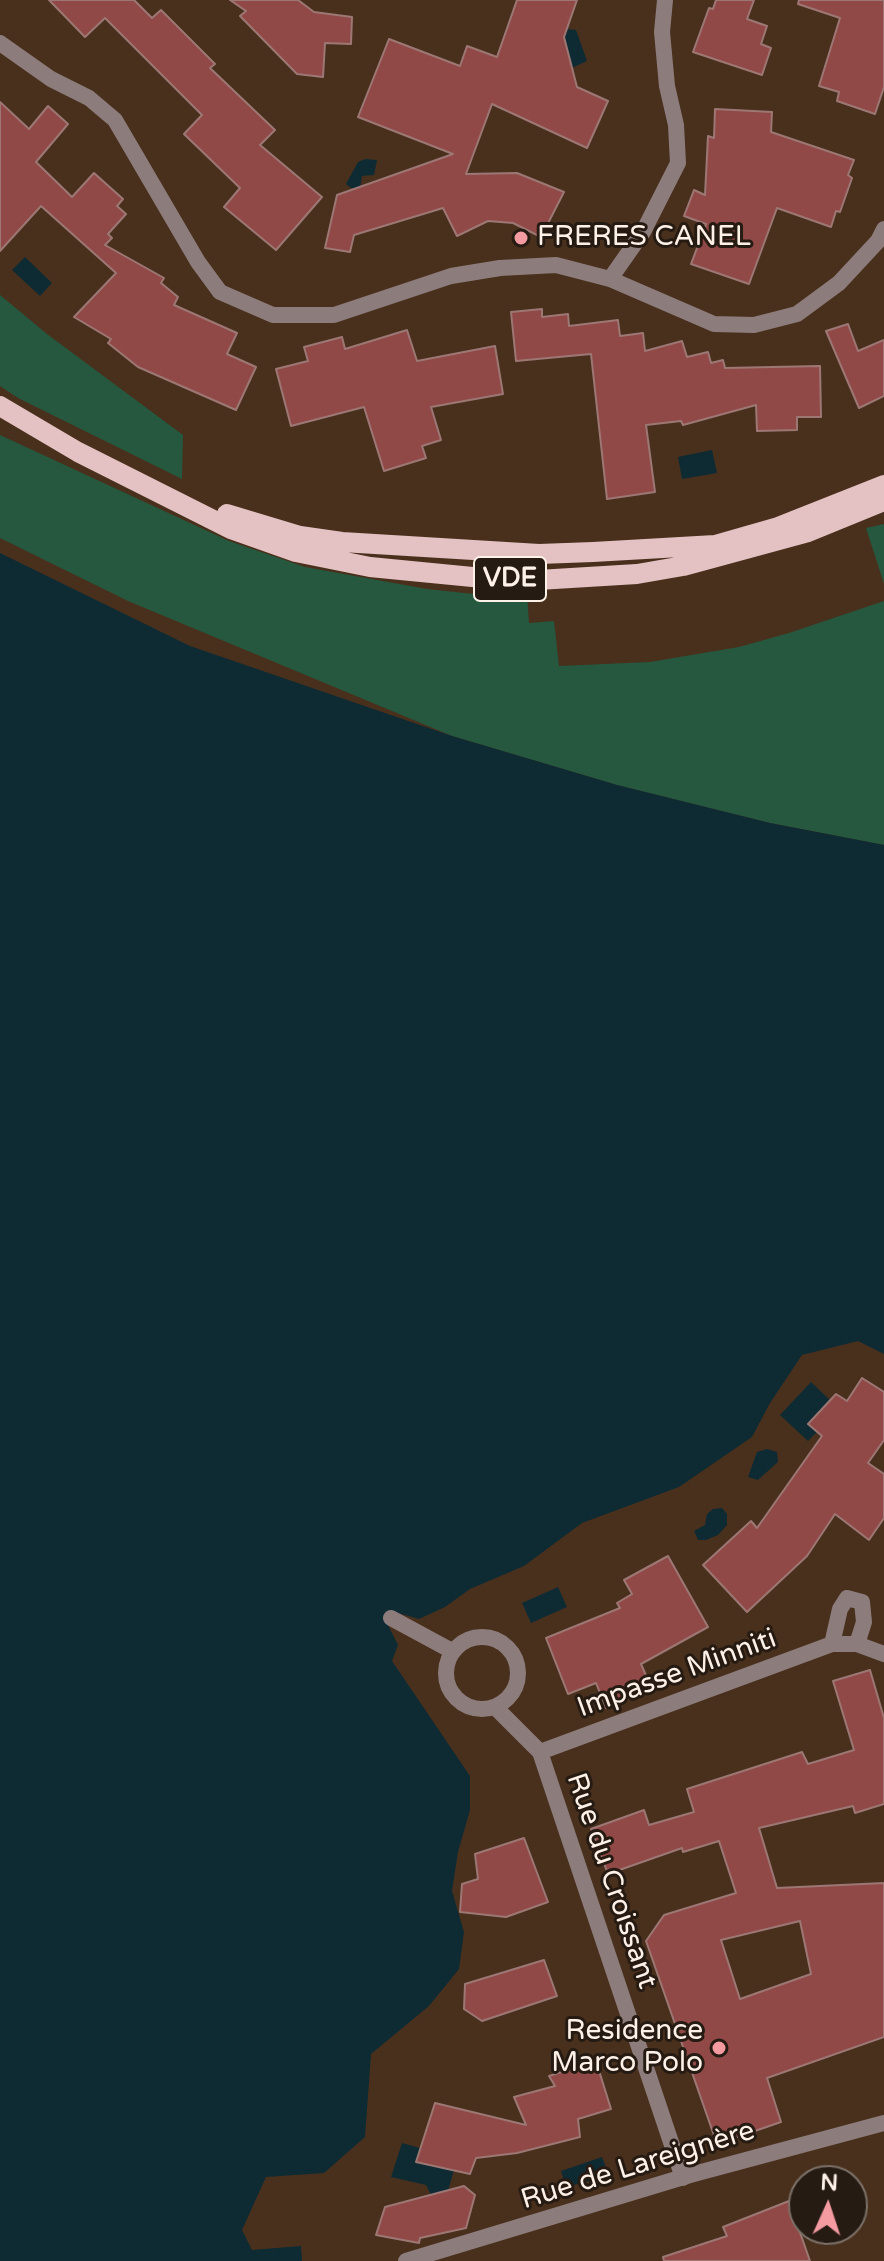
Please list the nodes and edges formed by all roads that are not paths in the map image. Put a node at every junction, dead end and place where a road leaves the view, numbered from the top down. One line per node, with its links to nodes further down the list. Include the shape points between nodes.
1 (665, 0): 4 (street, via 662,32 678,163 643,232)
2 (0, 43): 4 (street, via 115,120 220,292 273,315 334,315 451,276 500,268 556,265)
3 (884, 229): 4 (street, via 839,283 797,314 754,325 714,324)
4 (610, 279)
5 (0, 406): 6 (main road, VDE)
6 (141, 483): 7 (main road, VDE, via 300,536 539,554 715,545 778,527); 8 (main road, VDE, via 231,529 296,552 370,567 493,579 593,578 683,566 808,532)
7 (884, 485)
8 (884, 501)
9 (391, 1618): 12 (street)
10 (832, 1644): 11 (street, Impasse Minniti); 11 (street, via 847,1598 862,1602 864,1622); 15 (street, Impasse Minniti)
11 (857, 1644): 13 (street, Impasse Minniti)
12 (452, 1651): 14 (street, via 445,1678 450,1692 470,1708); 14 (street, via 476,1637 489,1637 513,1654 516,1687)
13 (884, 1654)
14 (495, 1707): 15 (street, Rue du Croissant)
15 (540, 1752): 17 (street, Rue du Croissant)
16 (884, 2123): 17 (street, Rue de Lareignère)
17 (683, 2178): 18 (street, Rue de Lareignère)
18 (406, 2261)

